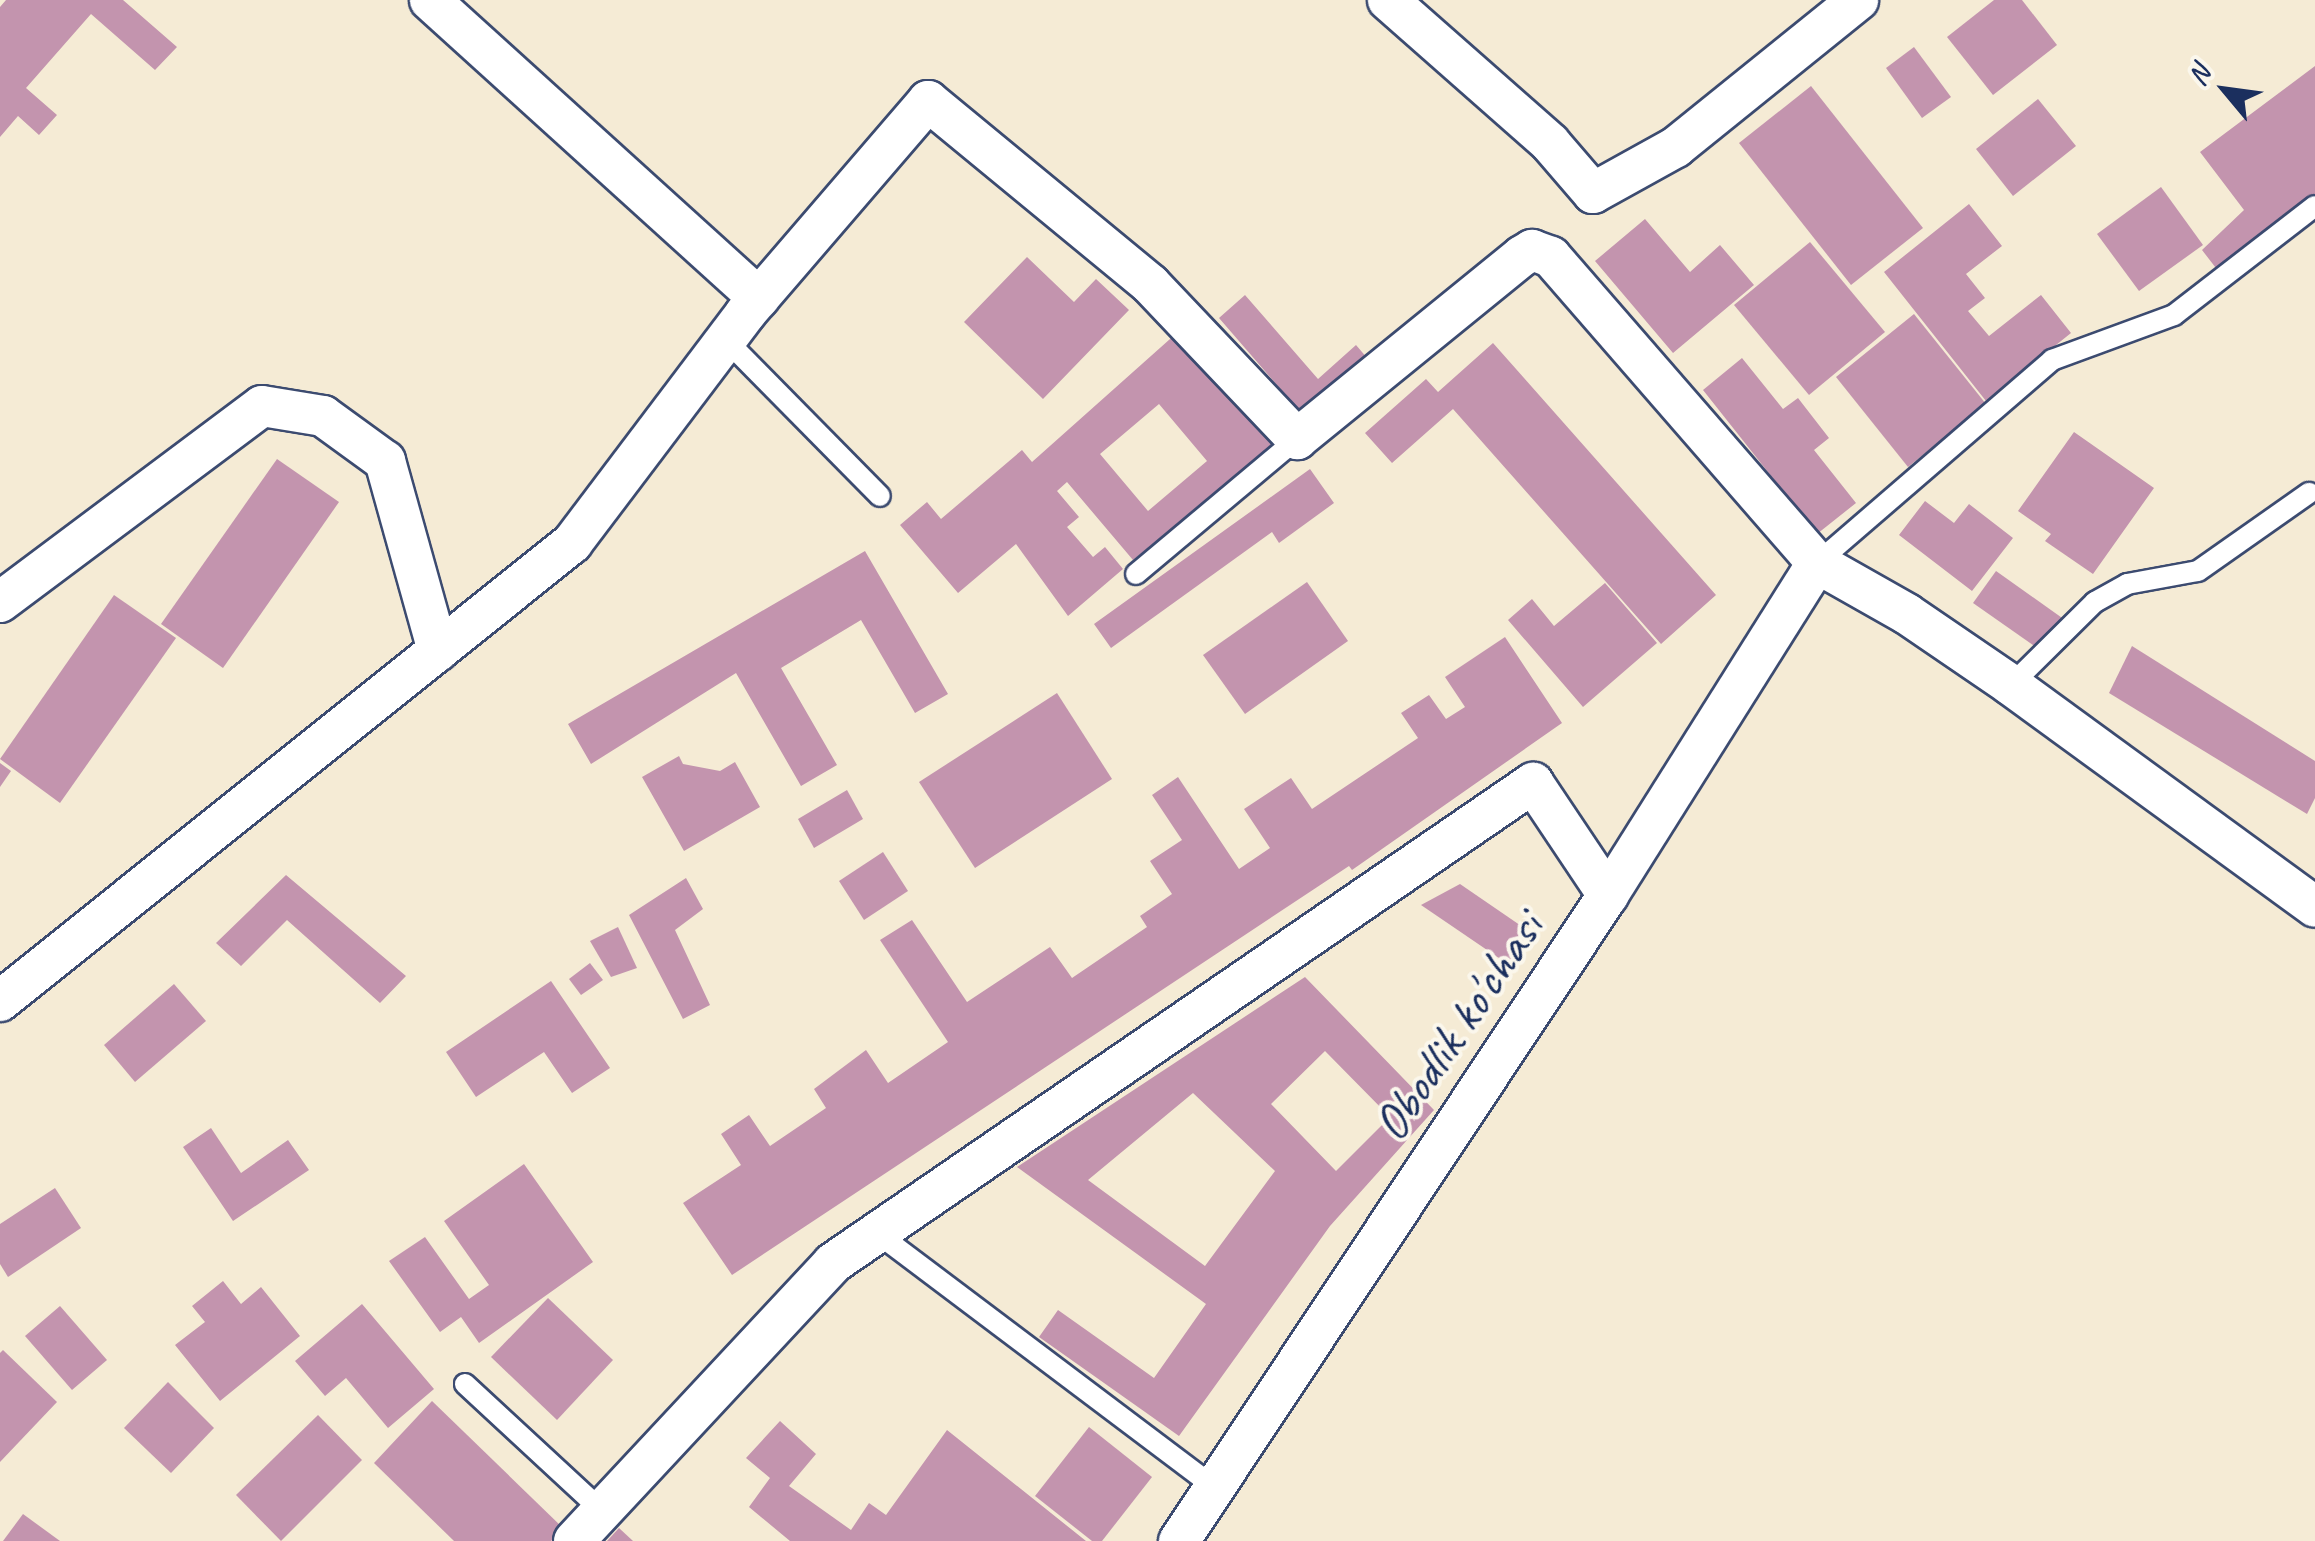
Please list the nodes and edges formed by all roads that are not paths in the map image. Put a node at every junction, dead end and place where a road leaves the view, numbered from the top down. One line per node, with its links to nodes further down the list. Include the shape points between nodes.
1 (430, 0): 5 (street)
2 (1388, 0): 3 (street, via 1550,143 1594,193 1676,146)
3 (1858, 0)
4 (2315, 206): 10 (lane, via 2174,315 2052,360)
5 (759, 298): 6 (street); 7 (street, via 928,101 1150,284)
6 (726, 340): 9 (lane); 13 (street, via 572,544)
7 (1296, 439): 10 (street, via 1522,256 1542,252); 11 (lane)
8 (2309, 493): 14 (lane, via 2198,572 2127,584 2094,602)
9 (880, 496)
10 (1818, 563): 14 (street); 15 (street, Obodlik ko'chasi)
11 (1136, 574)
12 (0, 602): 13 (street, via 262,406 323,416 385,462)
13 (438, 651): 17 (street)
14 (2011, 685): 16 (street)
15 (1608, 896): 18 (street, via 1533,782); 20 (street, Obodlik ko'chasi)
16 (2315, 907)
17 (0, 1002)
18 (877, 1233): 20 (lane); 21 (street, via 833,1264)
19 (465, 1384): 21 (lane)
20 (1215, 1488): 23 (street, Obodlik ko'chasi)
21 (602, 1510): 22 (street)
22 (574, 1541)
23 (1179, 1541)

